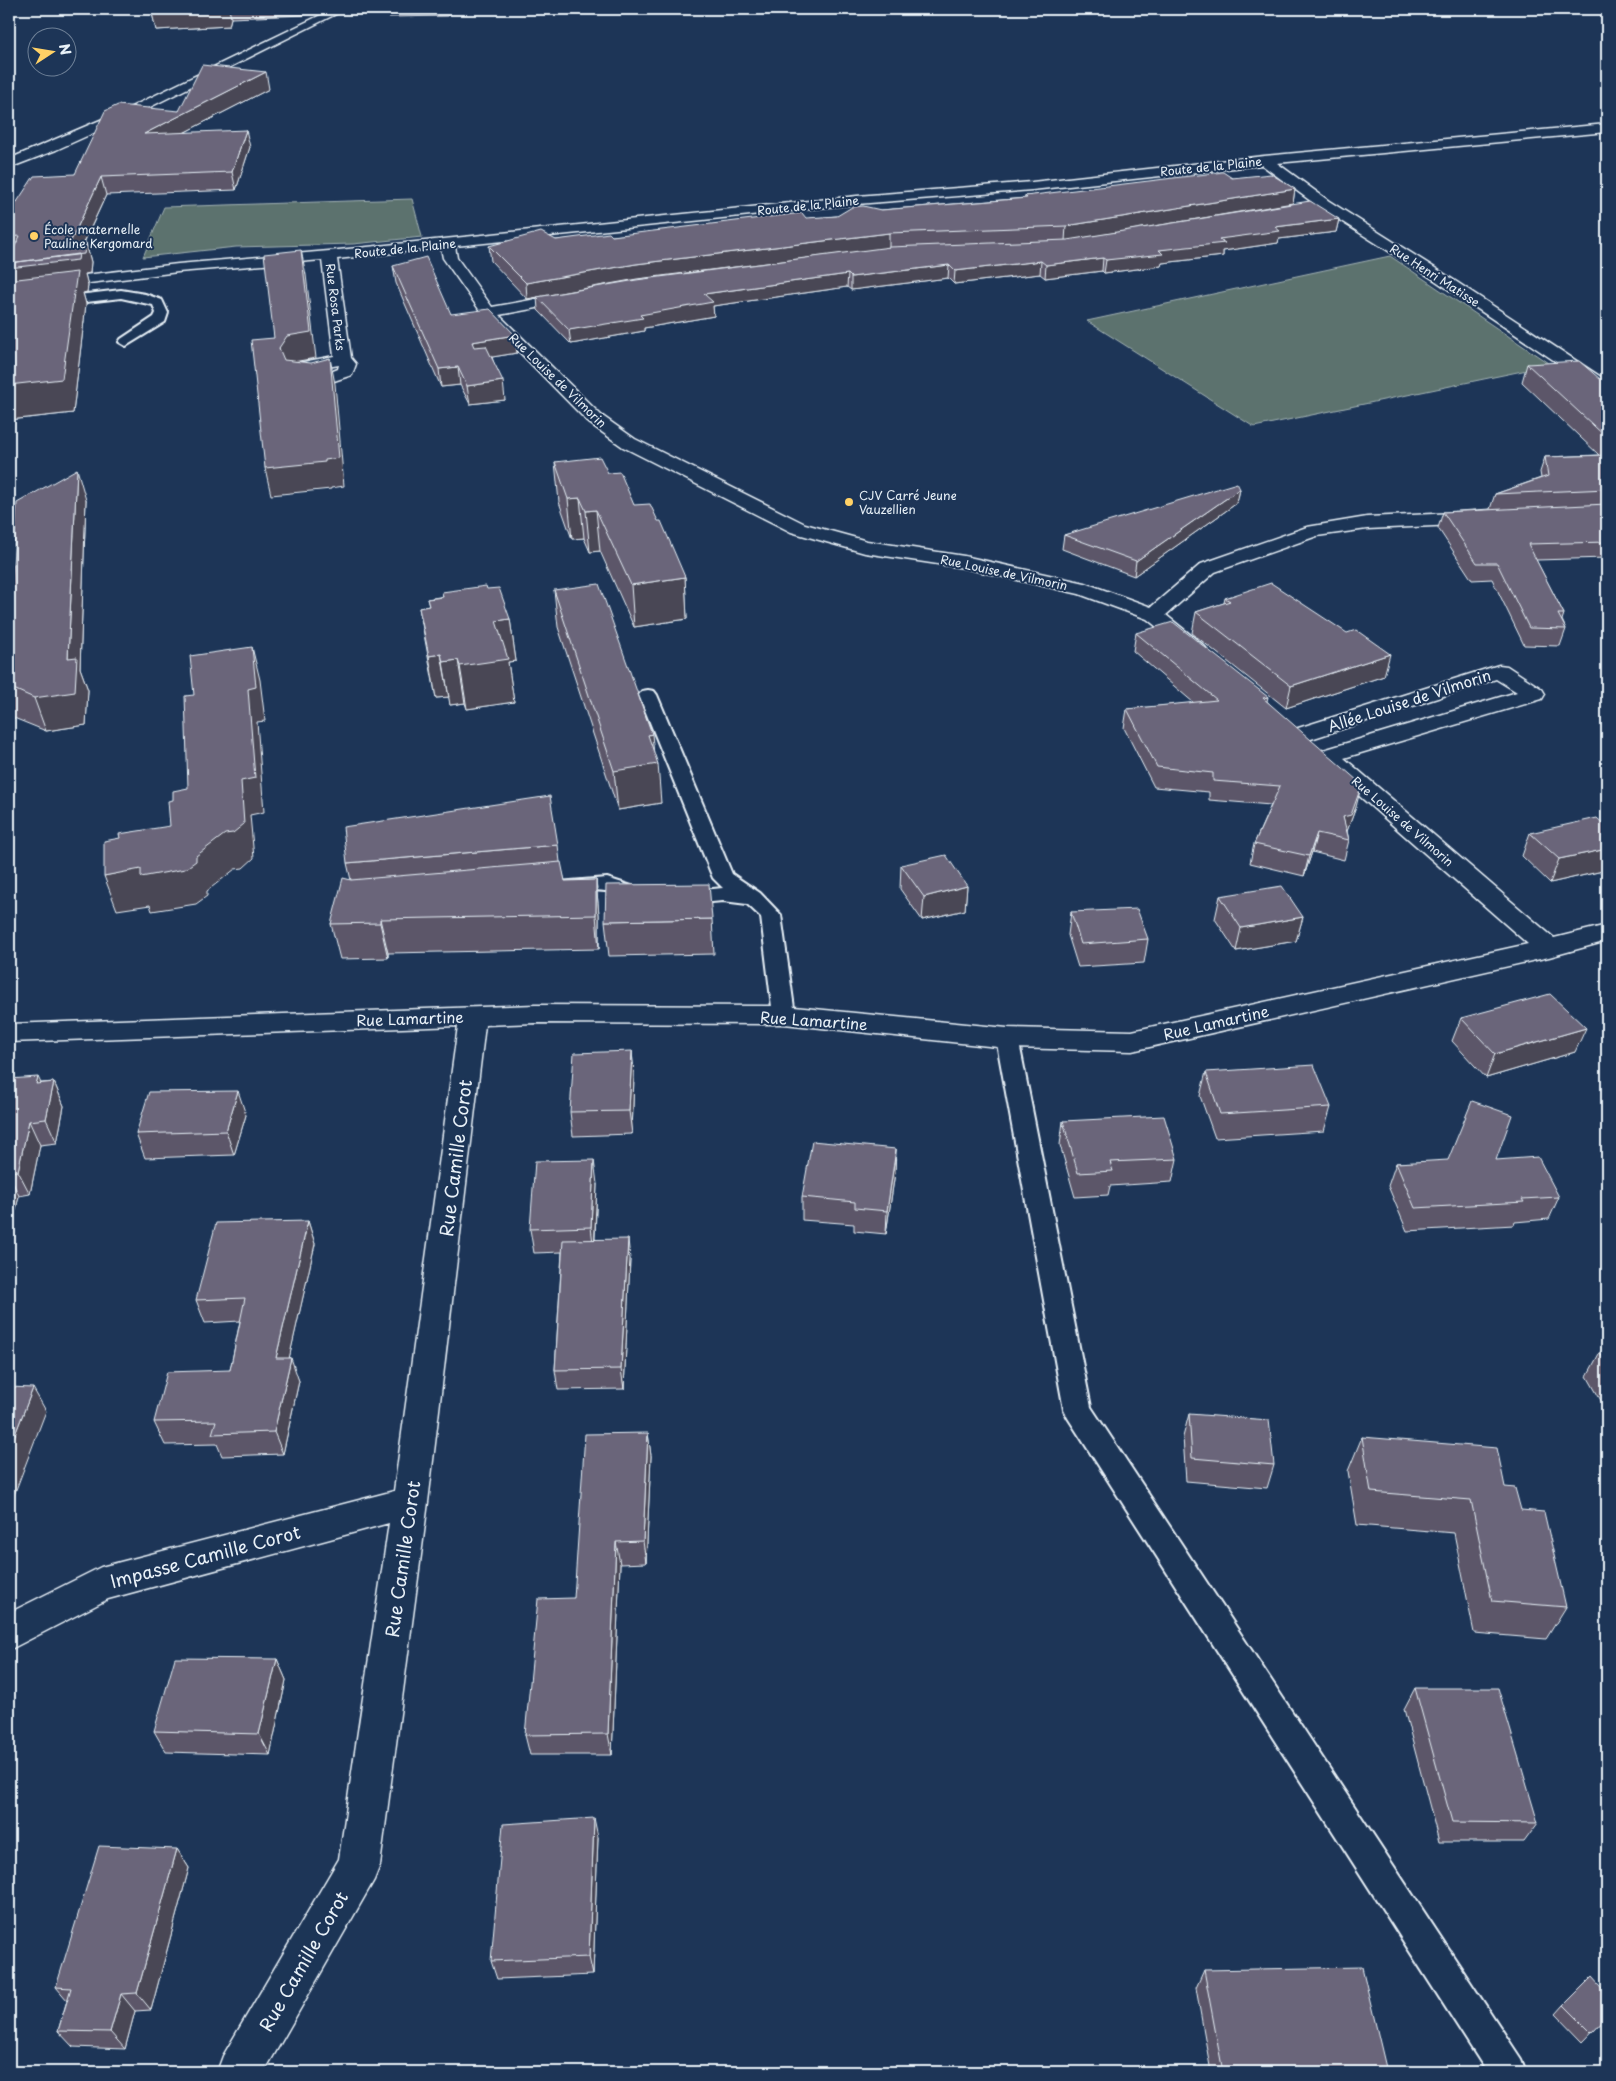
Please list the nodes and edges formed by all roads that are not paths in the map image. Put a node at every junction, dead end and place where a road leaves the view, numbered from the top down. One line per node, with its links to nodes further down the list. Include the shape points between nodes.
1 (341, 9): 4 (street, via 149,103)
2 (1607, 128): 3 (street, Route de la Plaine)
3 (1264, 160): 5 (street, Rue Henri Matisse); 7 (street, Route de la Plaine)
4 (9, 164)
5 (1324, 204): 6 (street); 17 (street, Rue Henri Matisse)
6 (1267, 214)
7 (447, 243): 8 (street, Route de la Plaine); 14 (street, Rue Louise de Vilmorin, via 450,258)
8 (329, 256): 9 (street, Route de la Plaine); 16 (street, Rue Rosa Parks)
9 (118, 276): 10 (street, Route de la Plaine); 11 (lane)
10 (9, 289)
11 (122, 294): 13 (lane); 15 (lane, via 158,303 162,312 160,320)
12 (590, 294): 14 (street)
13 (9, 307)
14 (488, 312): 19 (street, Rue Louise de Vilmorin, via 612,432 798,528 865,547 964,562 1085,588)
15 (126, 342)
16 (343, 359)
17 (1607, 388)
18 (1492, 518): 19 (street, via 1367,523 1314,531 1208,568)
19 (1154, 615): 20 (street, Rue Louise de Vilmorin)
20 (1213, 662)
21 (648, 695): 25 (lane, via 723,878)
22 (1295, 728): 23 (street, Rue Louise de Vilmorin); 23 (street, Allée Louise de Vilmorin, via 1499,671 1534,694)
23 (1328, 756): 27 (street, Rue Louise de Vilmorin)
24 (548, 889): 25 (lane, via 608,884 651,900 723,894)
25 (753, 898): 29 (lane, via 771,915)
26 (1607, 933): 27 (street, Rue Lamartine)
27 (1549, 948): 31 (street, Rue Lamartine, via 1132,1041)
28 (473, 1016): 29 (street, Rue Lamartine); 30 (street, Rue Lamartine); 32 (street, Rue Camille Corot)
29 (784, 1016): 31 (street, Rue Lamartine)
30 (9, 1033)
31 (1007, 1038): 35 (lane, via 1078,1410)
32 (410, 1502): 33 (street, Impasse Camille Corot, via 102,1584); 34 (street, Rue Camille Corot, via 359,1865)
33 (9, 1632)
34 (239, 2072)
35 (1508, 2072)

